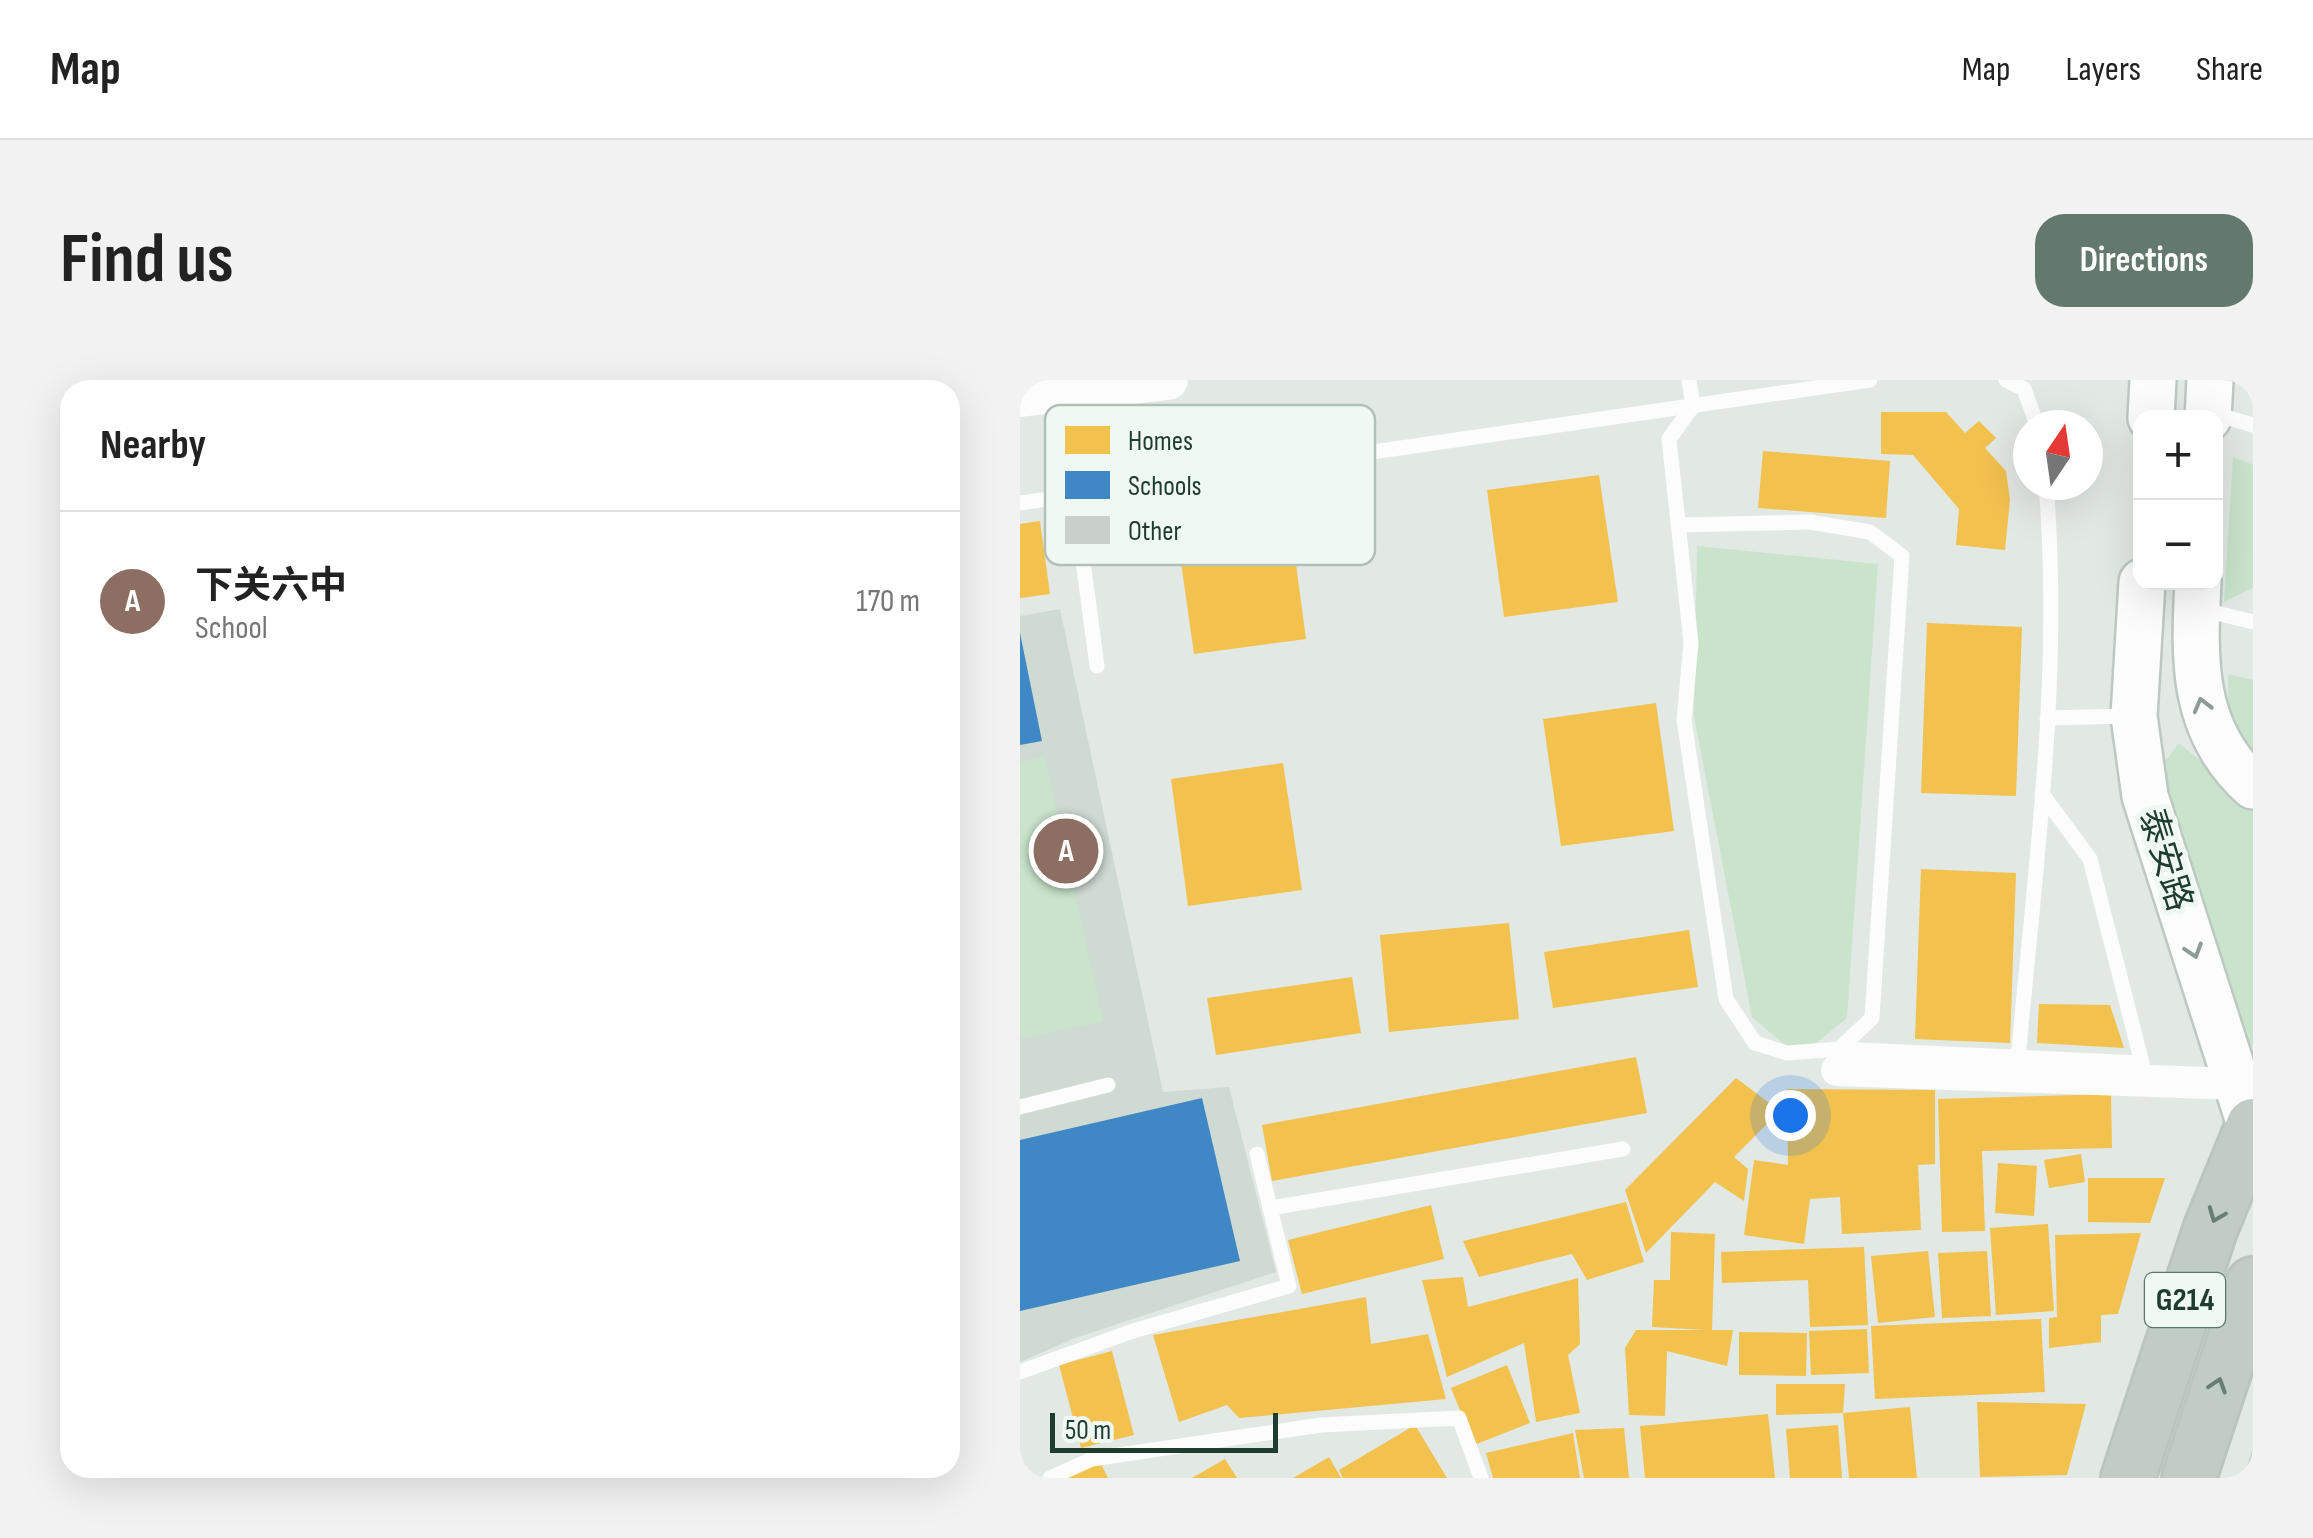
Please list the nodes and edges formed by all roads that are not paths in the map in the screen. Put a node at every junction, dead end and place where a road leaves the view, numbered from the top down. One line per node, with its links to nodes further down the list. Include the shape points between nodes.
1 (1168, 380): 6 (street)
2 (1689, 380): 10 (lane)
3 (1870, 380): 10 (lane)
4 (2006, 380): 11 (lane, via 2024,389)
5 (2153, 380): 12 (main road)
6 (1060, 392): 7 (street); 9 (lane)
7 (1020, 397)
8 (2209, 403): 13 (lane)
9 (1062, 405)
10 (1692, 406): 14 (lane); 18 (lane, via 1669,439)
11 (2032, 410)
12 (2151, 410)
13 (2253, 426)
14 (1375, 452)
15 (1045, 499): 17 (lane)
16 (2046, 500): 25 (lane)
17 (1020, 502)
18 (1679, 525): 29 (lane, via 1691,642 1684,720 1726,999 1755,1043); 29 (lane, via 1810,522 1870,532 1902,556 1872,1018)
19 (1082, 565): 23 (lane)
20 (2142, 590): 24 (main road, 泰安路)
21 (2198, 595): 22 (lane); 26 (main road, one-way to 21, via 2228,759 2202,711)
22 (2253, 622)
23 (1097, 666)
24 (2134, 716): 25 (lane); 32 (main road, 泰安路, one-way to 32, via 2144,796)
25 (2047, 718): 27 (lane)
26 (2253, 786)
27 (2042, 794): 28 (lane); 28 (lane, via 2090,859 2142,1062)
28 (2018, 1059): 29 (lane)
29 (1838, 1060): 32 (street)
30 (1108, 1085): 31 (lane)
31 (1020, 1108)
32 (2247, 1112): 40 (highway, G214, one-way to 40)
33 (1624, 1150): 35 (lane)
34 (1257, 1154): 35 (lane)
35 (1270, 1208): 37 (lane, via 1289,1286)
36 (2253, 1284): 41 (highway, G214, one-way to 36)
37 (1020, 1372)
38 (1050, 1478): 39 (lane, via 1092,1458 1321,1425 1459,1418)
39 (1481, 1478)
40 (2128, 1478)
41 (2189, 1478)

